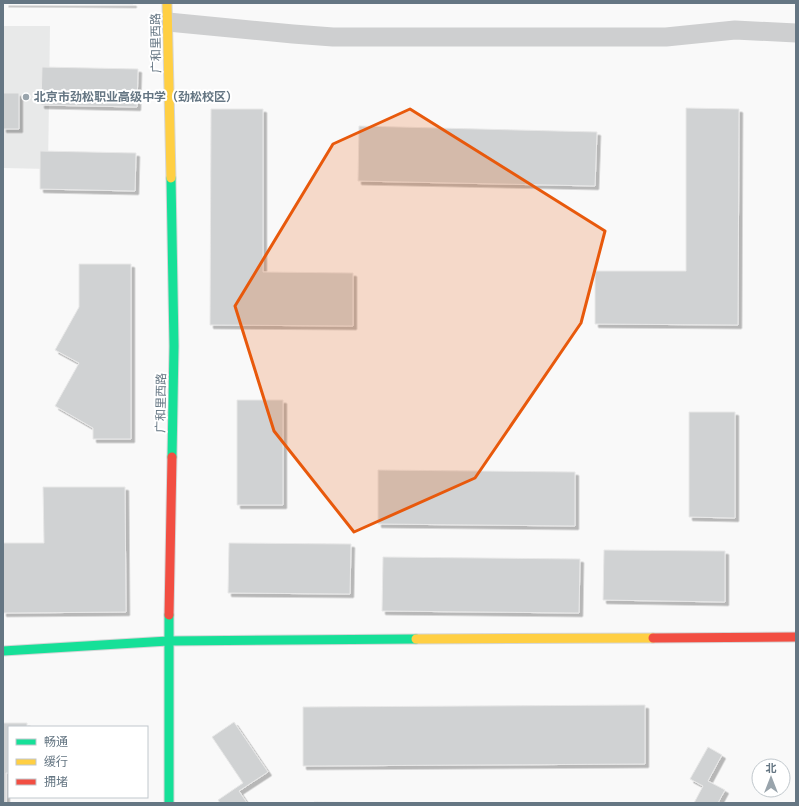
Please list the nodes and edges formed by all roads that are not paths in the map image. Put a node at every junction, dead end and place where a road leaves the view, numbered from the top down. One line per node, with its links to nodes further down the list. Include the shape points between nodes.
1 (167, 3): 2 (street, 广和里西路)
2 (168, 22): 3 (street, via 333,37 666,37 736,30); 5 (street, 广和里西路, via 174,346)
3 (796, 33)
4 (796, 637): 5 (street)
5 (168, 641): 6 (street); 7 (street, 广和里西路)
6 (3, 651)
7 (169, 803)

